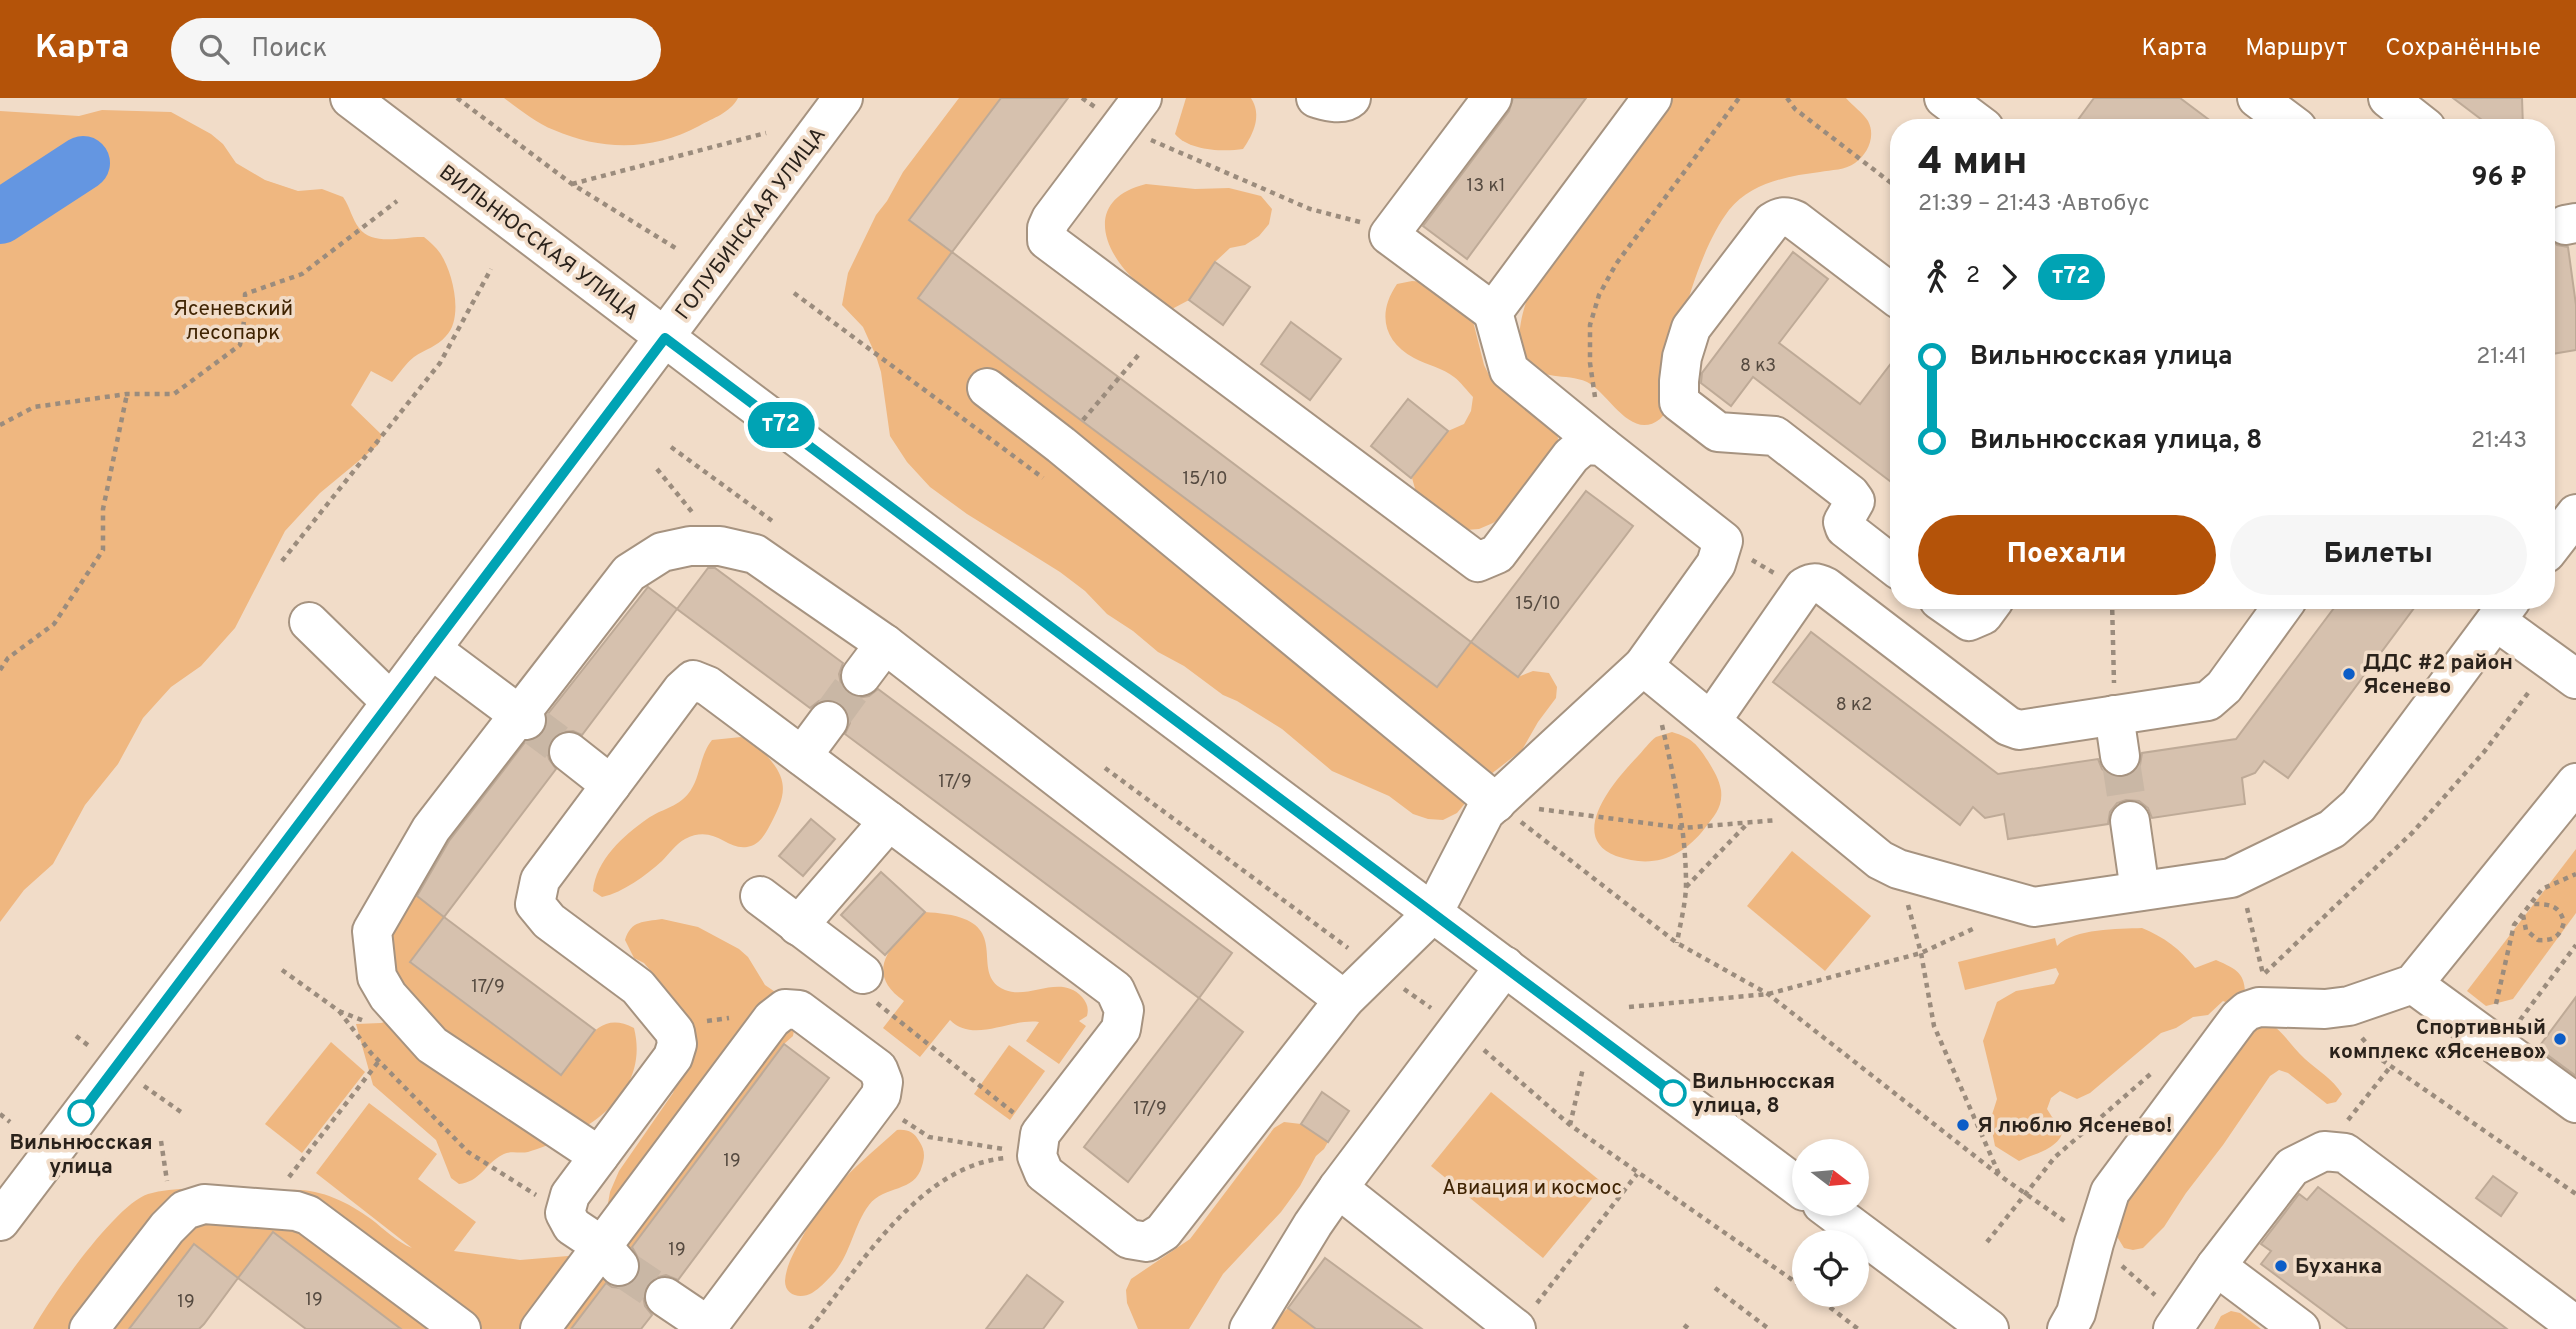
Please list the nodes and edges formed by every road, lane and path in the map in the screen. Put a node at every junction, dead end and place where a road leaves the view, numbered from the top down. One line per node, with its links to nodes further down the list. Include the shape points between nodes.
1 (350, 98): 27 (street, ВИЛЬНЮССКАЯ УЛИЦА)
2 (457, 98): 19 (path)
3 (844, 98): 27 (street, ГОЛУБИНСКАЯ УЛИЦА)
4 (1316, 98): 5 (street, via 1331,102)
5 (1351, 98)
6 (1492, 98): 21 (street)
7 (1652, 98): 25 (street)
8 (1739, 98): 32 (path, via 1616,264 1599,295 1591,325 1590,363)
9 (1787, 98): 18 (path)
10 (1944, 98): 14 (street)
11 (2257, 98): 15 (street)
12 (2388, 98): 16 (street)
13 (1131, 112): 21 (path, via 1310,209 1370,223); 26 (street, via 1051,219 1047,240)
14 (1972, 119)
15 (2285, 119)
16 (2415, 119)
17 (766, 133): 19 (path)
18 (1890, 182)
19 (572, 184): 22 (path)
20 (397, 201): 29 (path, via 302,274 245,294 240,345 174,394)
21 (1389, 235): 25 (street)
22 (677, 249)
23 (491, 269): 40 (path, via 440,363)
24 (1890, 292): 36 (street, via 1796,220 1779,217 1691,328 1682,357 1679,402 1718,432 1775,436 1829,477 1854,497 1843,525)
25 (1493, 312): 32 (street, via 1509,370)
26 (1163, 326): 31 (path); 32 (street, via 1478,562 1497,554 1571,456 1584,445)
27 (665, 338): 50 (street, ГОЛУБИНСКАЯ УЛИЦА); 78 (street, ВИЛЬНЮССКАЯ УЛИЦА)
28 (987, 388): 31 (street)
29 (127, 394): 30 (path, via 34,407); 52 (path, via 103,509 103,550 54,624 8,658)
30 (0, 425)
31 (1061, 445): 34 (path); 65 (street)
32 (1602, 446): 37 (street)
33 (657, 469): 39 (path)
34 (1037, 474)
35 (2576, 514): 38 (street)
36 (1854, 535): 41 (street); 42 (street)
37 (1723, 541): 42 (path, via 1766,570); 51 (street, via 1716,564)
38 (2555, 541)
39 (720, 546): 49 (street, via 755,554); 57 (street, via 662,552 629,573)
40 (282, 561)
41 (1890, 563)
42 (1810, 585): 56 (street, via 2008,726 2019,730); 59 (street)
43 (1952, 609): 44 (street, via 1969,621)
44 (1987, 609)
45 (2112, 609): 56 (path)
46 (2280, 609): 56 (street, via 2224,687 2208,701)
47 (2504, 610): 53 (street); 73 (street, via 2358,806 2332,829)
48 (309, 622): 55 (street)
49 (885, 644): 54 (street); 92 (street)
50 (431, 649): 55 (street, ГОЛУБИНСКАЯ УЛИЦА); 57 (street)
51 (1647, 669): 59 (street); 65 (street); 70 (path)
52 (0, 670)
53 (2564, 670): 73 (path, via 2413,832 2263,975)
54 (861, 676)
55 (391, 702): 121 (street, ГОЛУБИНСКАЯ УЛИЦА)
56 (2114, 715): 62 (street)
57 (522, 717): 113 (street, via 430,829 372,932 377,977 432,1045)
58 (828, 721): 61 (street)
59 (1711, 721): 66 (street)
60 (569, 752): 64 (street)
61 (802, 756): 64 (street, via 708,686 693,680); 67 (street)
62 (2120, 756)
63 (2576, 783): 90 (street)
64 (611, 785): 100 (street, via 540,880 535,904 548,920 638,987)
65 (1496, 803): 70 (path); 78 (street, via 1485,812); 83 (path)
66 (1827, 816): 69 (path); 71 (street, via 1880,860)
67 (888, 821): 81 (street); 111 (street, via 1115,990 1124,1010 1121,1030)
68 (2130, 821): 75 (street)
69 (1748, 823): 70 (path); 74 (path)
70 (1683, 828): 74 (path)
71 (1898, 869): 75 (street, via 2034,907); 85 (path)
72 (2576, 874): 77 (path, via 2542,889)
73 (2239, 875): 75 (street)
74 (1686, 887): 83 (path)
75 (2140, 891)
76 (760, 896): 81 (street)
77 (2531, 904): 80 (path); 80 (path, via 2559,910 2564,922 2557,937 2545,941 2530,936)
78 (1433, 913): 86 (street, ВИЛЬНЮССКАЯ УЛИЦА); 87 (street)
79 (1302, 914): 87 (path)
80 (2523, 914): 95 (path, via 2514,925)
81 (798, 926): 89 (street)
82 (1979, 926): 85 (path)
83 (1677, 943): 91 (path)
84 (2576, 945): 101 (path)
85 (1921, 953): 91 (path); 91 (path, via 1934,1026 1999,1175)
86 (1505, 967): 99 (street); 115 (street, ВИЛЬНЮССКАЯ УЛИЦА)
87 (1376, 969): 92 (street); 99 (path)
88 (282, 970): 96 (path)
89 (863, 974): 111 (path, via 854,984)
90 (2413, 984): 93 (street); 101 (street)
91 (1768, 994): 94 (path)
92 (1344, 1000): 111 (street, via 1163,1232 1147,1242 1129,1239 1044,1173)
93 (2349, 1006): 104 (path, via 2356,1031); 140 (street, via 2259,1007 2239,1018 2110,1192 2076,1313)
94 (1629, 1007)
95 (2495, 1008)
96 (339, 1012): 98 (path); 102 (path)
97 (772, 1019): 100 (path, via 711,1019); 106 (street, via 785,1009 799,1010 878,1069 883,1082); 123 (street)
98 (374, 1024)
99 (1458, 1026): 110 (path); 116 (street)
100 (675, 1032): 113 (street, via 673,1056)
101 (2500, 1046): 107 (street)
102 (379, 1061): 118 (path); 119 (path, via 468,1152)
103 (1584, 1063): 110 (path)
104 (2391, 1066): 112 (path); 117 (path)
105 (2154, 1071): 122 (path, via 2054,1157)
106 (877, 1101): 111 (path, via 929,1137 991,1146); 131 (street)
107 (2576, 1103)
108 (0, 1114): 109 (path)
109 (10, 1122)
110 (1570, 1125): 114 (path)
111 (1038, 1145): 135 (path, via 975,1164 931,1188 891,1226)
112 (2324, 1151): 124 (street, via 2292,1167); 130 (street, via 2346,1153)
113 (600, 1156): 119 (street, via 570,1195)
114 (1637, 1174): 125 (path); 129 (path)
115 (1792, 1182)
116 (1338, 1188): 129 (street); 136 (street)
117 (2576, 1194)
118 (264, 1209): 132 (street, via 204,1204 185,1210); 133 (street, via 308,1215)
119 (565, 1213): 123 (street, via 572,1226)
120 (1838, 1216): 139 (street)
121 (0, 1221)
122 (1987, 1242)
123 (610, 1256): 134 (street)
124 (2216, 1266): 141 (street); 142 (street)
125 (1792, 1280)
126 (1715, 1288): 137 (path)
127 (665, 1297): 131 (street)
128 (1830, 1307): 138 (path)
129 (1525, 1318)
130 (2576, 1326)
131 (707, 1328)
132 (89, 1329)
133 (461, 1329)
134 (540, 1329)
135 (810, 1329)
136 (1249, 1329)
137 (1769, 1329)
138 (1858, 1329)
139 (1989, 1329)
140 (2067, 1329)
141 (2173, 1329)
142 (2300, 1329)

